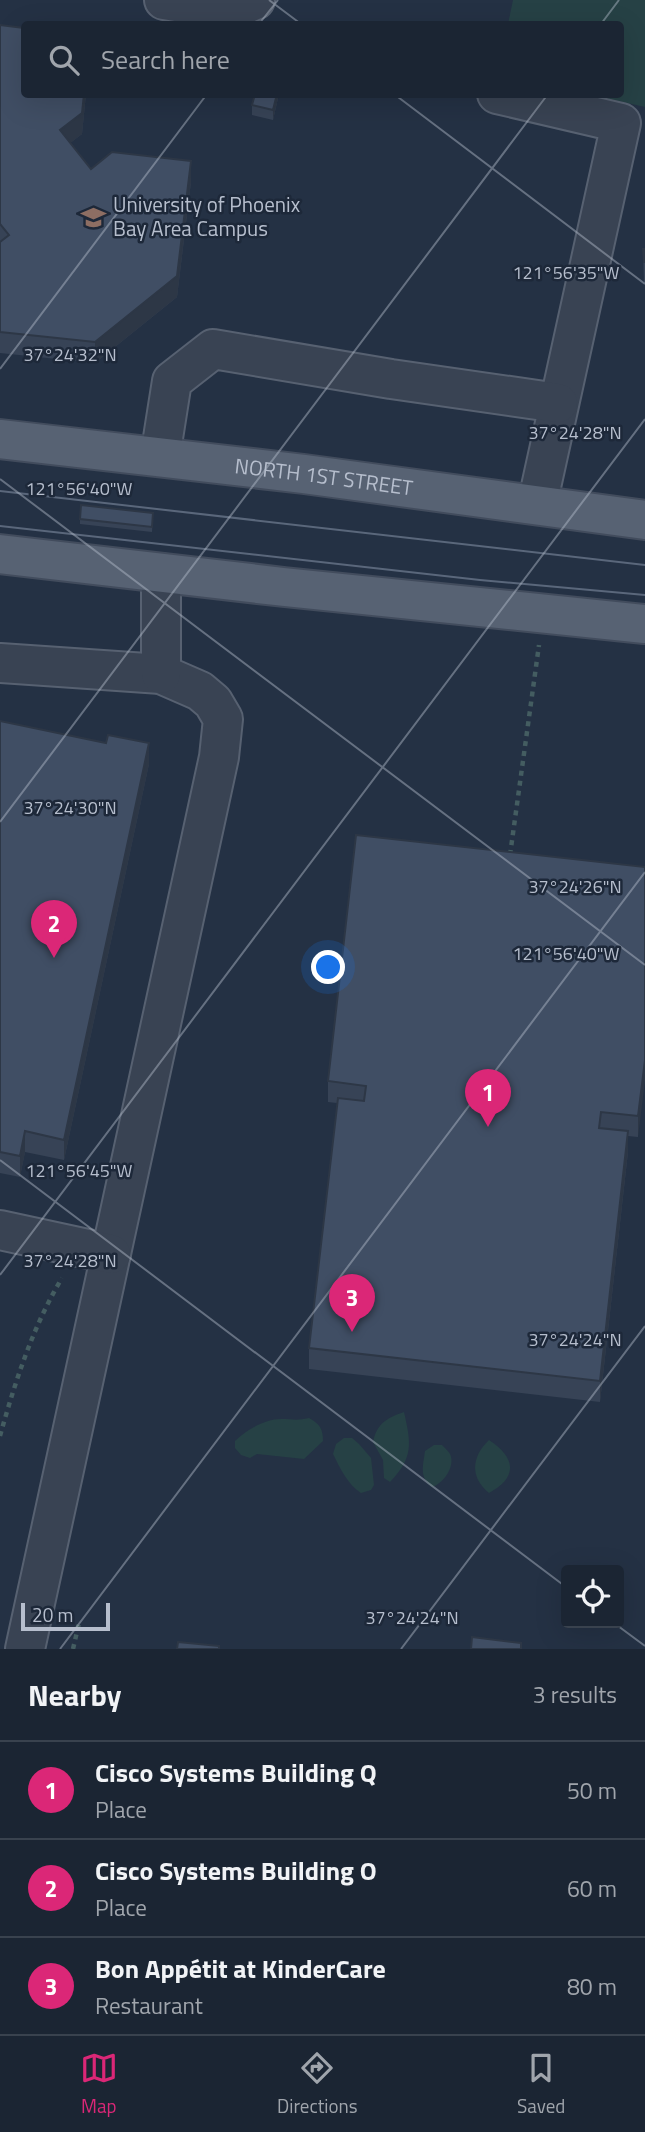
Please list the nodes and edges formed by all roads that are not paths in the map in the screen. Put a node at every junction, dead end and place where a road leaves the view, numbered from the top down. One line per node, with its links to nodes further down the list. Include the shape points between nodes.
1 (164, 0): 2 (lane, via 231,11)
2 (255, 0)
3 (514, 98): 4 (lane, via 621,123)
4 (558, 403): 6 (lane, via 213,349 172,381); 7 (lane)
5 (0, 439): 6 (main road, NORTH 1ST STREET)
6 (160, 457): 7 (main road, NORTH 1ST STREET)
7 (537, 505): 8 (main road, NORTH 1ST STREET)
8 (645, 520)
9 (0, 554): 10 (main road)
10 (161, 573): 11 (main road); 13 (lane)
11 (645, 624)
12 (0, 663): 13 (lane)
13 (160, 674): 15 (lane, via 200,691 223,719 219,757)
14 (0, 1230): 15 (lane)
15 (111, 1254): 16 (lane)
16 (24, 1649)

